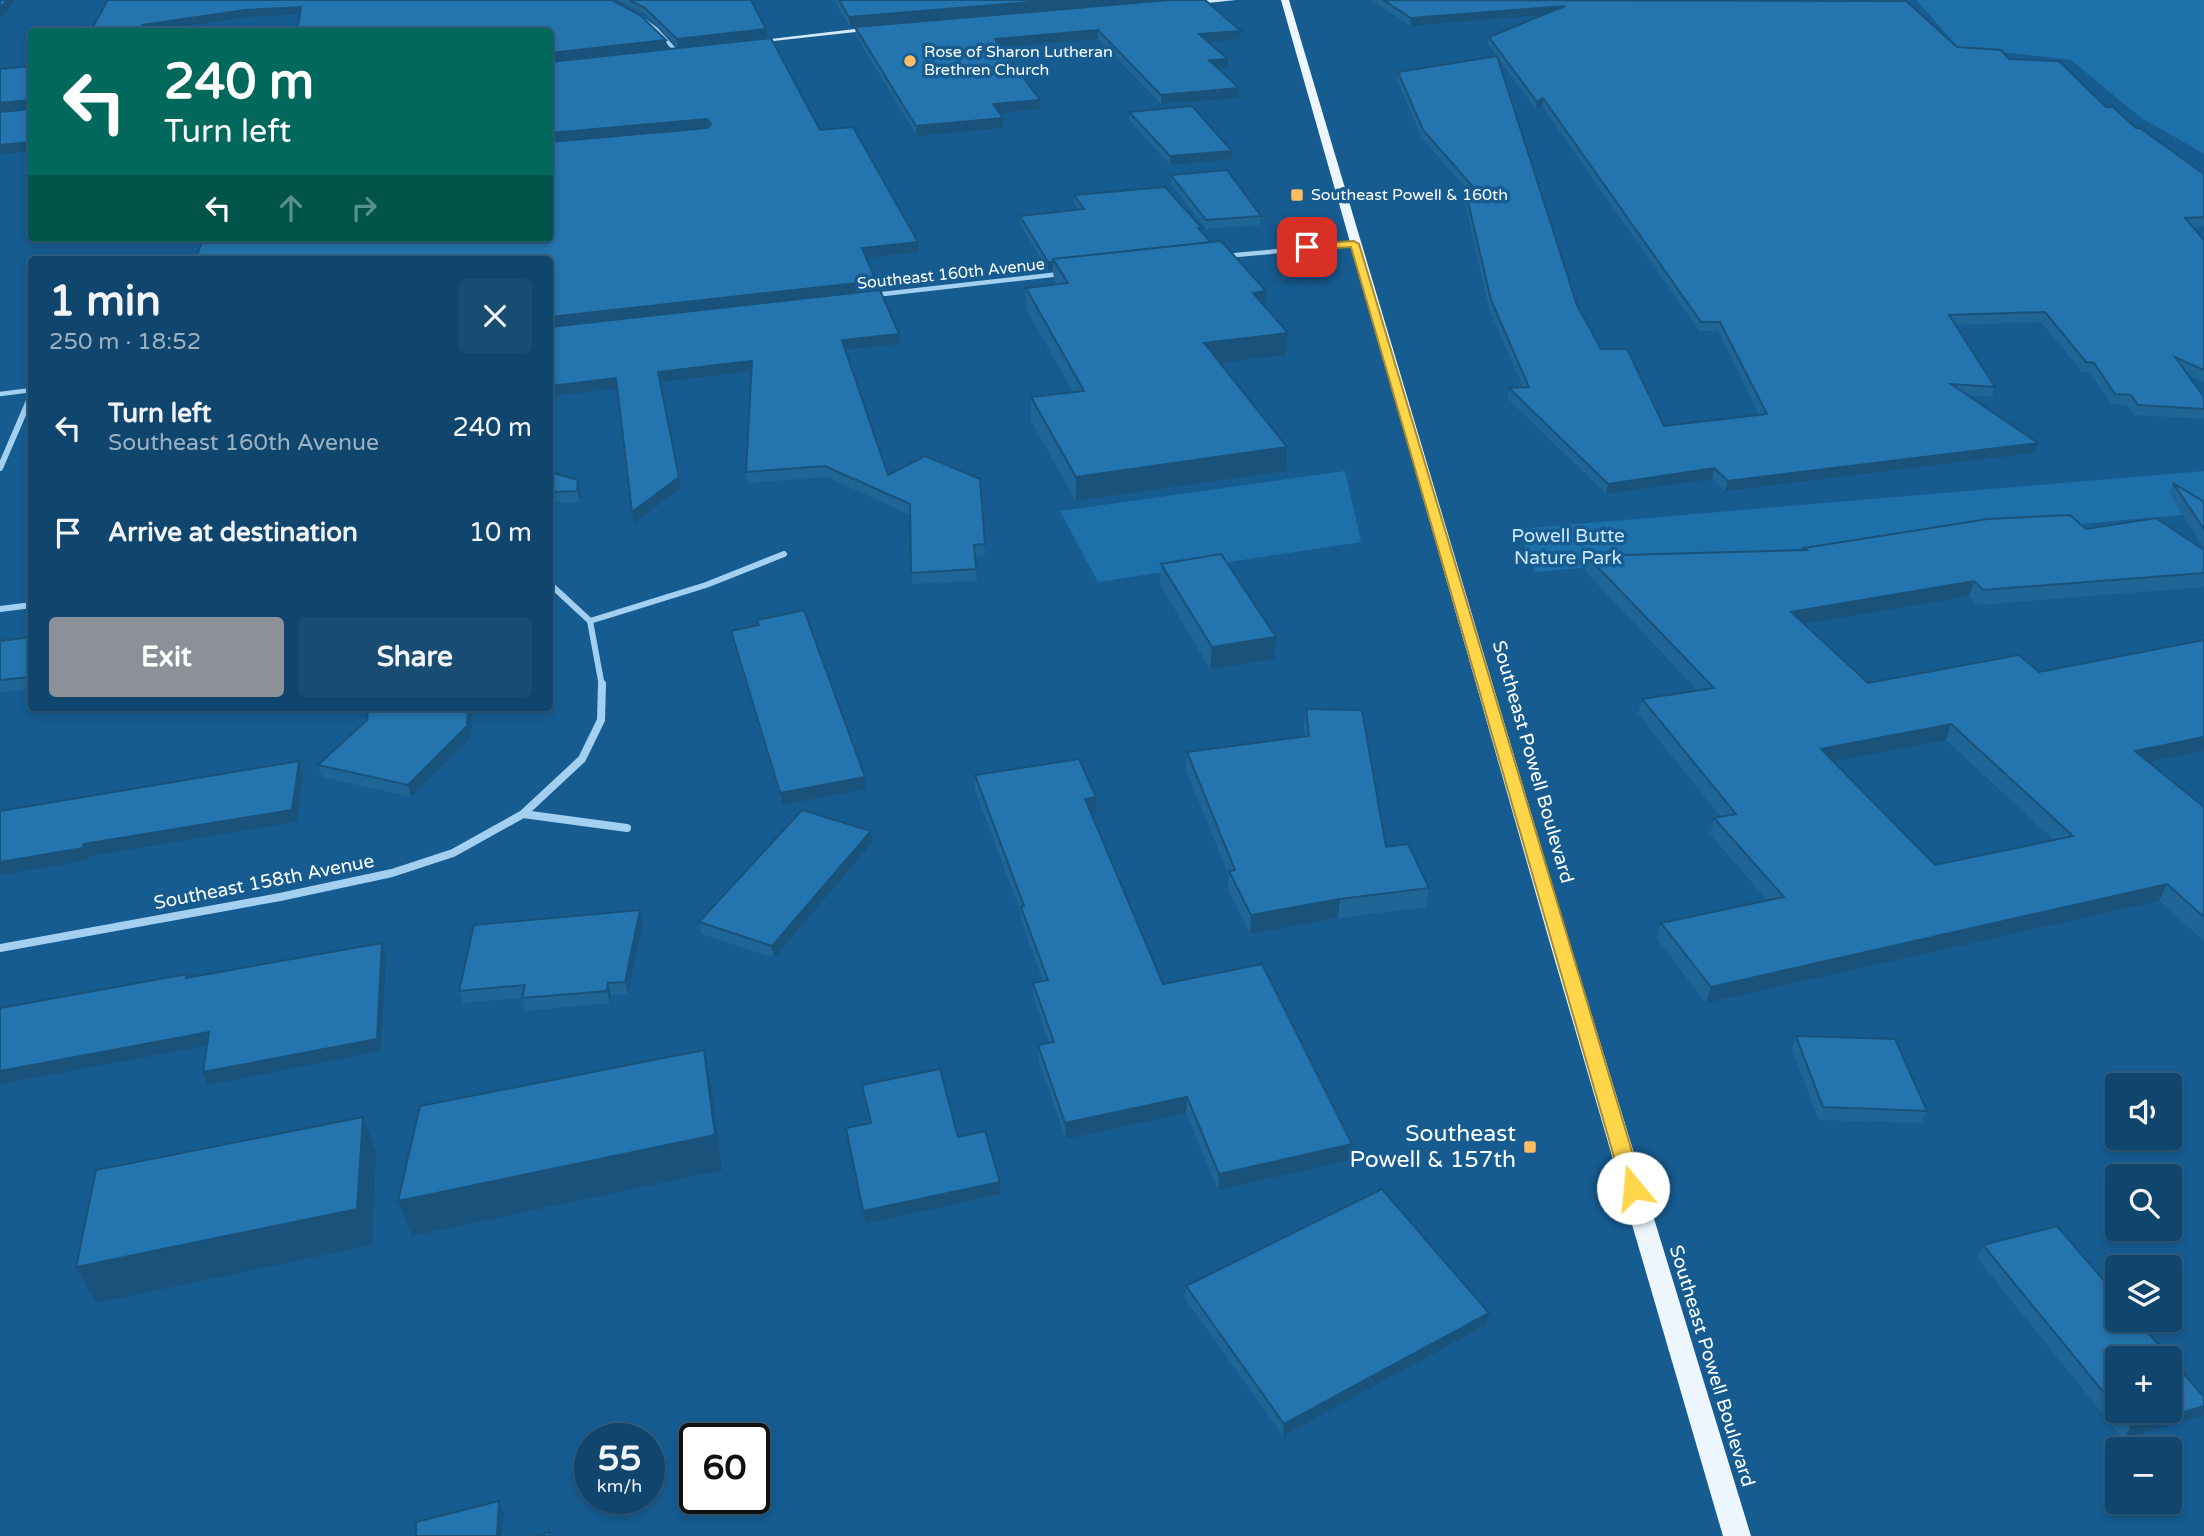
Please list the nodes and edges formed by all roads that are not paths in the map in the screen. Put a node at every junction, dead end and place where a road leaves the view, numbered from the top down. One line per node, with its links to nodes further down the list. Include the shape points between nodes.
1 (1233, 0): 3 (main road)
2 (1285, 0): 10 (main road, Southeast Powell Boulevard)
3 (1182, 4)
4 (635, 13): 8 (street)
5 (875, 29): 6 (main road)
6 (752, 42)
7 (685, 50): 8 (main road)
8 (676, 51): 9 (main road)
9 (663, 52)
10 (1354, 244): 11 (street); 26 (main road, Southeast Powell Boulevard)
11 (1224, 256)
12 (1073, 273): 13 (street, Southeast 160th Avenue)
13 (867, 296)
14 (28, 391): 15 (street)
15 (0, 394)
16 (28, 401): 17 (street)
17 (0, 468)
18 (784, 554): 22 (street, via 706,585)
19 (553, 587): 22 (street)
20 (28, 606): 21 (street)
21 (0, 609)
22 (590, 621): 23 (street, Southeast 158th Avenue, via 602,676 601,720 582,758)
23 (523, 814): 24 (street); 25 (street, Southeast 158th Avenue, via 453,853 391,873)
24 (627, 828)
25 (0, 948)
26 (1737, 1536)

